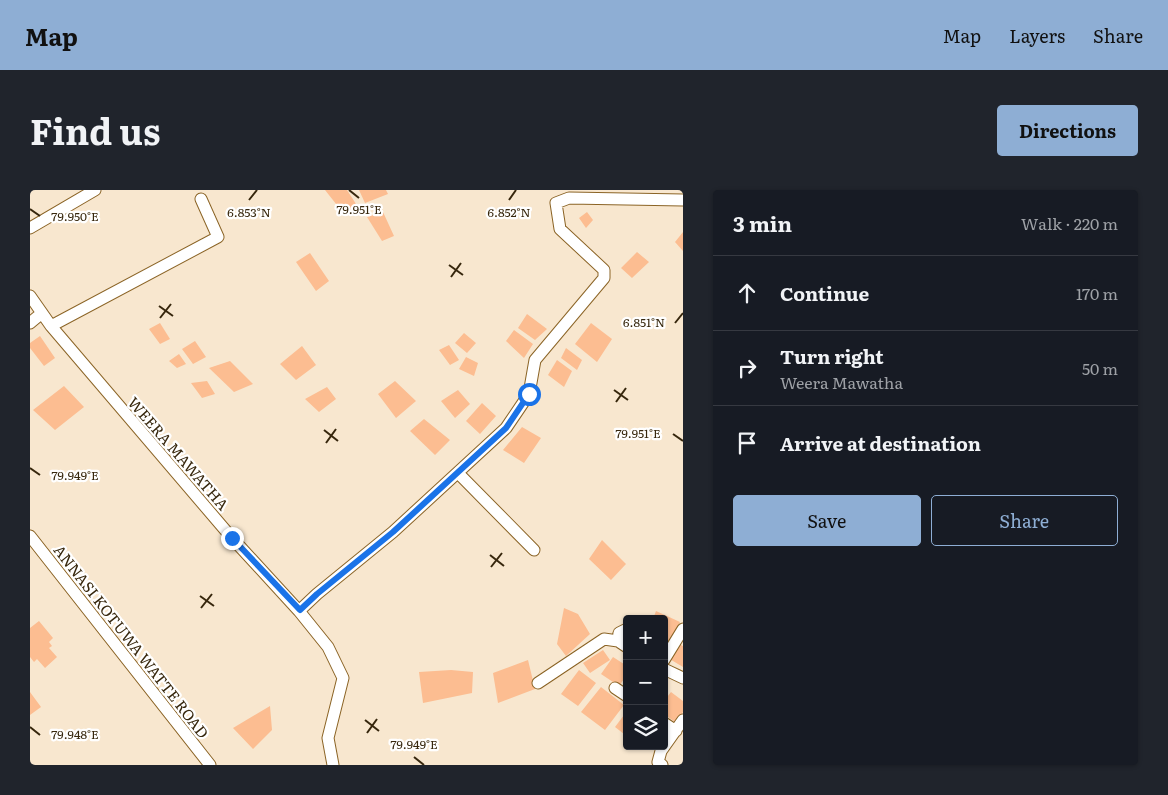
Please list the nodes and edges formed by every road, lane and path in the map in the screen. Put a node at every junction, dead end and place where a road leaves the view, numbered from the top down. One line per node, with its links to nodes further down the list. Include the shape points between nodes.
1 (95, 190): 6 (street)
2 (637, 190): 3 (street)
3 (646, 199): 5 (street); 11 (street, via 569,198 556,203 560,229 604,270 604,278 535,360 529,394 506,428)
4 (201, 200): 10 (street, via 218,237)
5 (683, 200)
6 (30, 228)
7 (30, 296): 8 (street, WEERA MAWATHA)
8 (42, 313): 9 (street); 10 (street, WEERA MAWATHA)
9 (30, 323)
10 (51, 326): 14 (street, WEERA MAWATHA, via 232,538)
11 (458, 473): 13 (street); 14 (street)
12 (30, 536): 27 (street, ANNASI KOTUWA WATTE ROAD)
13 (534, 550)
14 (300, 610): 28 (street, WEERA MAWATHA, via 328,647 343,678 328,738)
15 (683, 629): 18 (street)
16 (623, 630): 17 (street, via 619,633)
17 (622, 644): 21 (street, via 604,639)
18 (668, 653)
19 (668, 671): 20 (street)
20 (683, 678)
21 (538, 683)
22 (615, 688): 23 (street)
23 (623, 693)
24 (683, 720): 26 (street)
25 (668, 726): 26 (street)
26 (676, 731): 29 (street, via 661,751 658,762)
27 (210, 765)
28 (333, 765)
29 (662, 765)

